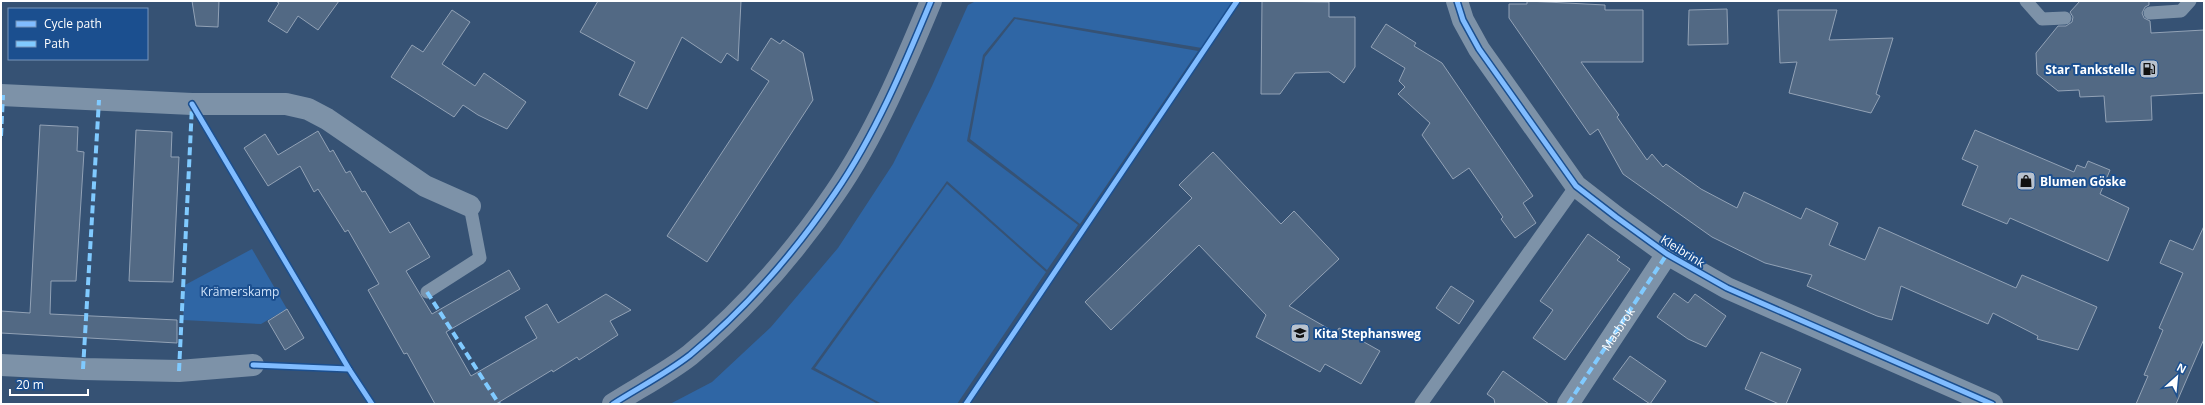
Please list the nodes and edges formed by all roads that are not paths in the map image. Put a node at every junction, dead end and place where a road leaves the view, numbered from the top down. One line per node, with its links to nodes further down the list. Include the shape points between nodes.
1 (931, 1): 14 (main road, via 898,78 861,151 836,193 807,232 750,298 689,355)
2 (1457, 1): 8 (street, Kleibrink, via 1463,20 1479,49)
3 (2026, 1): 6 (lane, via 2042,19)
4 (2190, 1): 5 (lane, via 2182,11)
5 (2150, 13)
6 (2065, 18)
7 (1, 95): 9 (street, via 192,104 286,104 308,109 327,119 425,186)
8 (1576, 186): 10 (street, Kleibrink); 15 (lane)
9 (470, 206): 11 (lane, via 480,258)
10 (1667, 254): 16 (street, Masbrok); 17 (street, Kleibrink, via 1727,288)
11 (427, 292)
12 (1, 365): 13 (street, via 83,370 178,371)
13 (252, 365)
14 (613, 404)
15 (1421, 404)
16 (1568, 404)
17 (1992, 404)

